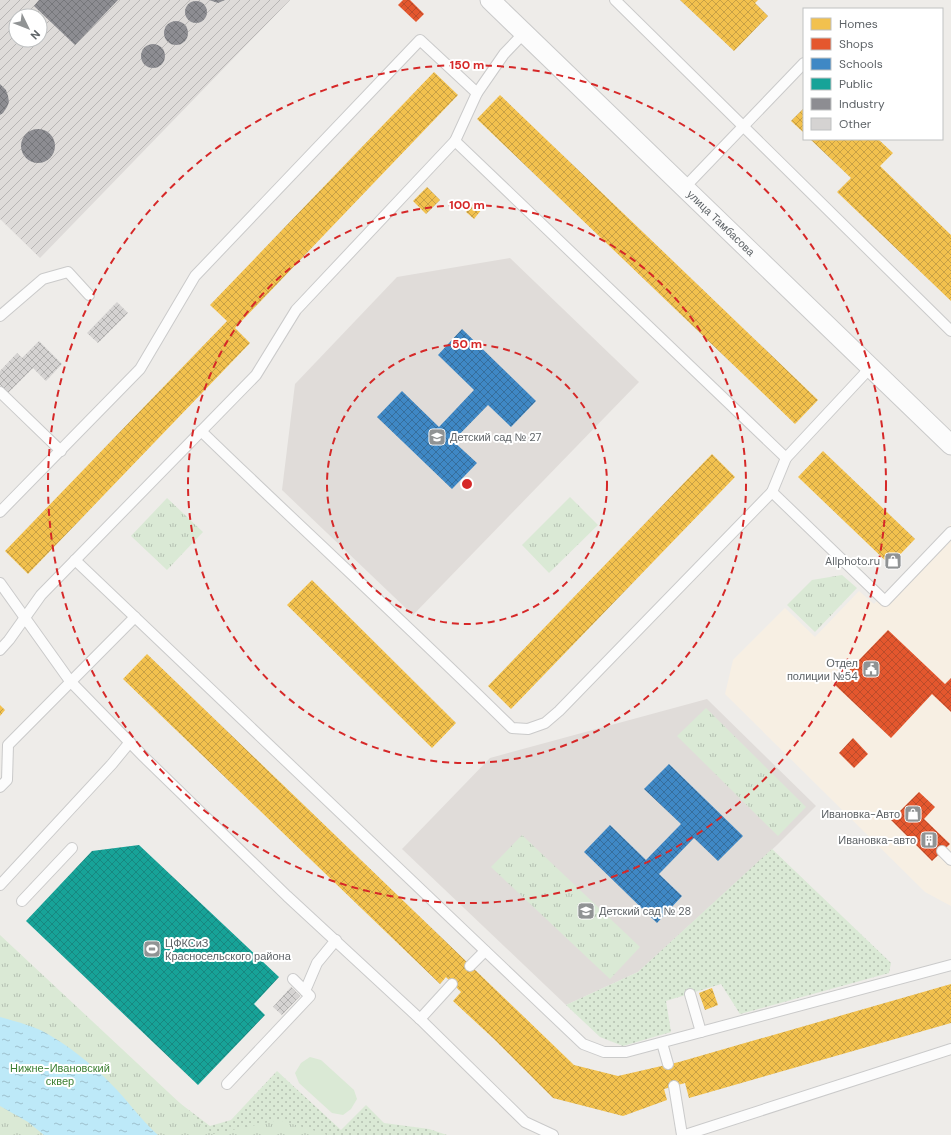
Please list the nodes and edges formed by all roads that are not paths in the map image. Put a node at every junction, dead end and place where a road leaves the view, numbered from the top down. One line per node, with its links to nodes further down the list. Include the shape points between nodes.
1 (490, 0): 3 (street, улица Тамбасова)
2 (615, 0): 6 (lane)
3 (524, 33): 5 (lane, via 504,54); 8 (street, улица Тамбасова)
4 (803, 65): 6 (lane)
5 (477, 93): 7 (lane); 16 (lane, via 420,40 195,276 140,369)
6 (743, 126): 8 (lane); 11 (lane)
7 (455, 141): 14 (lane, via 296,310 256,375); 17 (lane)
8 (684, 187): 12 (street, улица Тамбасова)
9 (89, 295): 10 (lane, via 68,272 43,279)
10 (0, 316)
11 (951, 331)
12 (870, 368): 15 (street, улица Тамбасова); 17 (lane)
13 (0, 392): 16 (lane)
14 (201, 430): 18 (lane, via 512,728 528,729 545,723 559,711); 21 (lane)
15 (951, 445)
16 (61, 451): 19 (lane)
17 (786, 458): 18 (lane)
18 (772, 492): 20 (lane, via 885,601)
19 (0, 512)
20 (951, 532)
21 (75, 560): 23 (lane, via 41,595); 24 (lane)
22 (0, 583): 23 (lane)
23 (25, 617): 25 (lane); 26 (lane)
24 (135, 617): 26 (lane); 35 (lane)
25 (0, 650)
26 (70, 681): 27 (lane); 28 (lane, via 8,745 7,780)
27 (130, 742): 32 (lane); 34 (lane, via 287,896)
28 (0, 787)
29 (72, 848): 33 (lane)
30 (942, 851): 31 (lane)
31 (951, 860)
32 (0, 885)
33 (22, 901)
34 (336, 940): 40 (lane, via 317,963); 42 (lane)
35 (485, 951): 37 (lane); 44 (lane, via 583,1044 604,1052 626,1052)
36 (951, 965): 43 (lane)
37 (470, 966)
38 (293, 979): 40 (lane)
39 (452, 984): 42 (lane)
40 (305, 991): 47 (lane, via 310,996)
41 (690, 994): 43 (lane)
42 (420, 1019): 49 (lane, via 525,1122)
43 (701, 1032): 44 (lane)
44 (662, 1043): 46 (lane)
45 (951, 1049): 50 (lane)
46 (668, 1064)
47 (227, 1084)
48 (674, 1086): 50 (lane)
49 (554, 1135)
50 (683, 1135)

